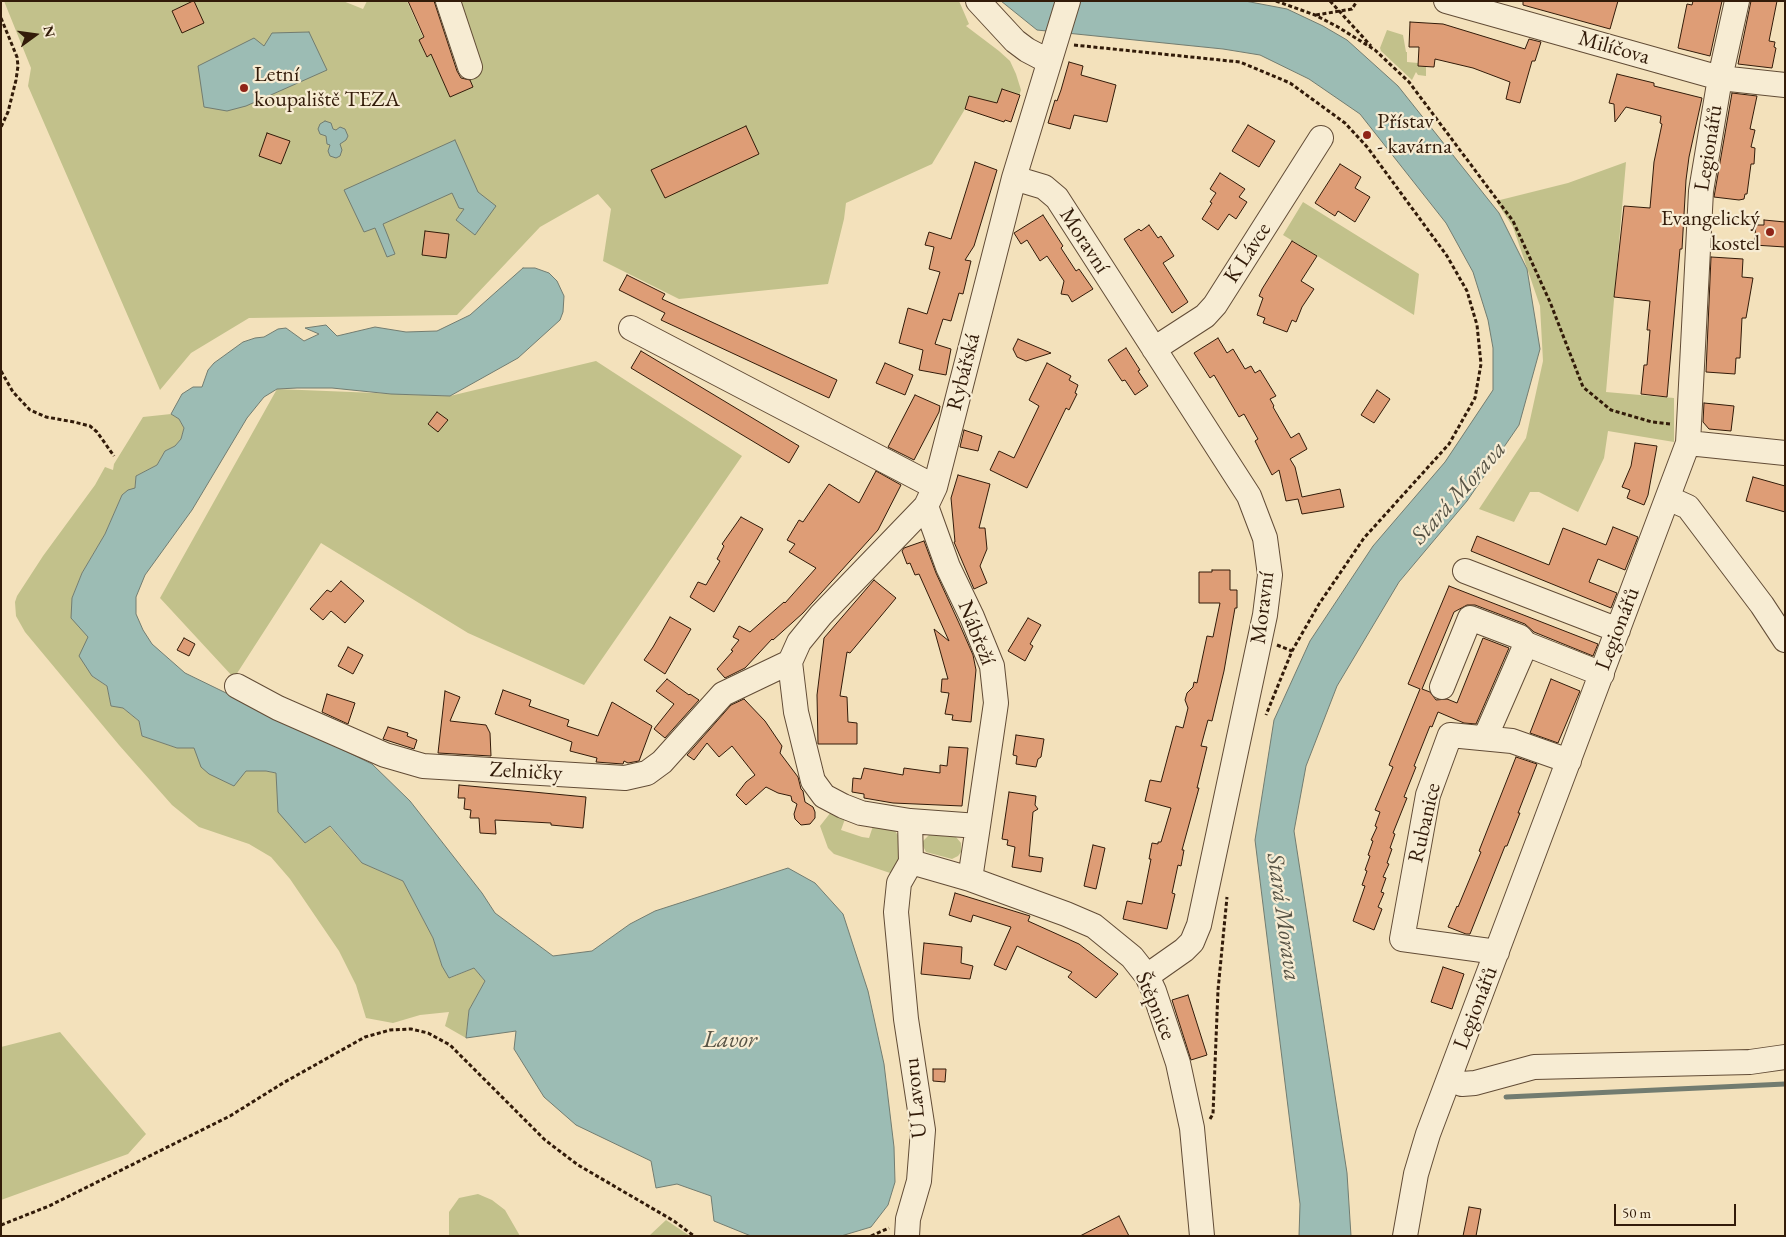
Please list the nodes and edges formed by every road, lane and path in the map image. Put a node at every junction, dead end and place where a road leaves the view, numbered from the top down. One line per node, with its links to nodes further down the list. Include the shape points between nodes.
1 (448, 1): 15 (street)
2 (978, 1): 13 (street, via 1027,50)
3 (1068, 1): 13 (street, Rybářská)
4 (1276, 1): 11 (path)
5 (1330, 1): 10 (path)
6 (1357, 1): 10 (path, via 1352,9)
7 (1446, 1): 9 (street, Milíčova)
8 (1737, 1): 16 (street, Legionářů)
9 (1509, 10): 16 (street, Milíčova)
10 (1339, 12): 11 (path); 14 (path)
11 (1316, 16): 14 (path)
12 (1, 18): 18 (path, via 18,66 8,112)
13 (1053, 47): 20 (street, Rybářská); 34 (path, via 1240,62 1290,83 1344,123 1368,148 1447,256 1467,291 1477,325 1481,364 1475,398 1449,444 1364,538)
14 (1375, 50): 24 (path, via 1414,89 1513,221 1550,302 1583,387 1610,410)
15 (470, 67)
16 (1720, 78): 17 (street, Milíčova); 24 (street, Legionářů, via 1701,191)
17 (1785, 85)
18 (1, 127)
19 (1321, 138): 22 (street, K Lávce, via 1215,305 1205,316)
20 (1014, 178): 22 (street, Moravní, via 1044,187 1057,198); 27 (street, Rybářská)
21 (631, 328): 27 (street)
22 (1154, 349): 48 (street, Moravní, via 1249,496 1265,538 1270,575 1265,615 1199,925 1192,942 1184,950)
23 (1, 371): 26 (path, via 12,392 30,410 46,418 90,426)
24 (1689, 434): 25 (street); 28 (street, Legionářů)
25 (1785, 453)
26 (114, 456)
27 (930, 497): 35 (street, Rybářská, via 820,615 799,642); 43 (street, Nábřeží, via 948,567 992,666 996,703)
28 (1668, 498): 30 (street, Legionářů); 31 (street, via 1688,507)
29 (1465, 571): 30 (street)
30 (1618, 630): 36 (street, Legionářů)
31 (1785, 640)
32 (1526, 644): 36 (street); 38 (street, via 1520,638 1470,618); 40 (street)
33 (1277, 645): 34 (path)
34 (1292, 650): 39 (path)
35 (790, 662): 37 (street, Zelničky, via 723,694 662,762 646,774 625,778 423,766 385,755 278,708); 42 (street, via 796,712 813,781 824,796 862,813)
36 (1602, 674): 41 (street, Legionářů)
37 (237, 686)
38 (1442, 687)
39 (1264, 722)
40 (1485, 738): 41 (street, Rubanice, via 1512,741); 47 (street, Rubanice, via 1450,735 1428,795 1402,939)
41 (1569, 761): 47 (street, Legionářů)
42 (910, 821): 43 (street); 44 (street)
43 (978, 826): 45 (street, Nábřeží)
44 (911, 862): 45 (street); 54 (street, U Lavoru, via 899,883 896,912 906,1019 923,1130 920,1181 908,1219)
45 (970, 879): 48 (street, Štěpnice, via 1094,926 1132,957)
46 (1227, 892): 51 (path, via 1218,990 1213,1114 1207,1122)
47 (1497, 952): 50 (street, Legionářů)
48 (1147, 976): 51 (street, Štěpnice, via 1178,1063)
49 (1785, 1057): 50 (street, via 1750,1062 1534,1067 1462,1084)
50 (1449, 1079): 56 (street, Legionářů, via 1416,1174)
51 (1192, 1128): 55 (street, Štěpnice)
52 (1, 1225): 53 (path, via 49,1206 230,1116 365,1037 390,1030 411,1029 428,1033 450,1045 545,1140 578,1165)
53 (694, 1236)
54 (907, 1236)
55 (1202, 1236)
56 (1405, 1236)

